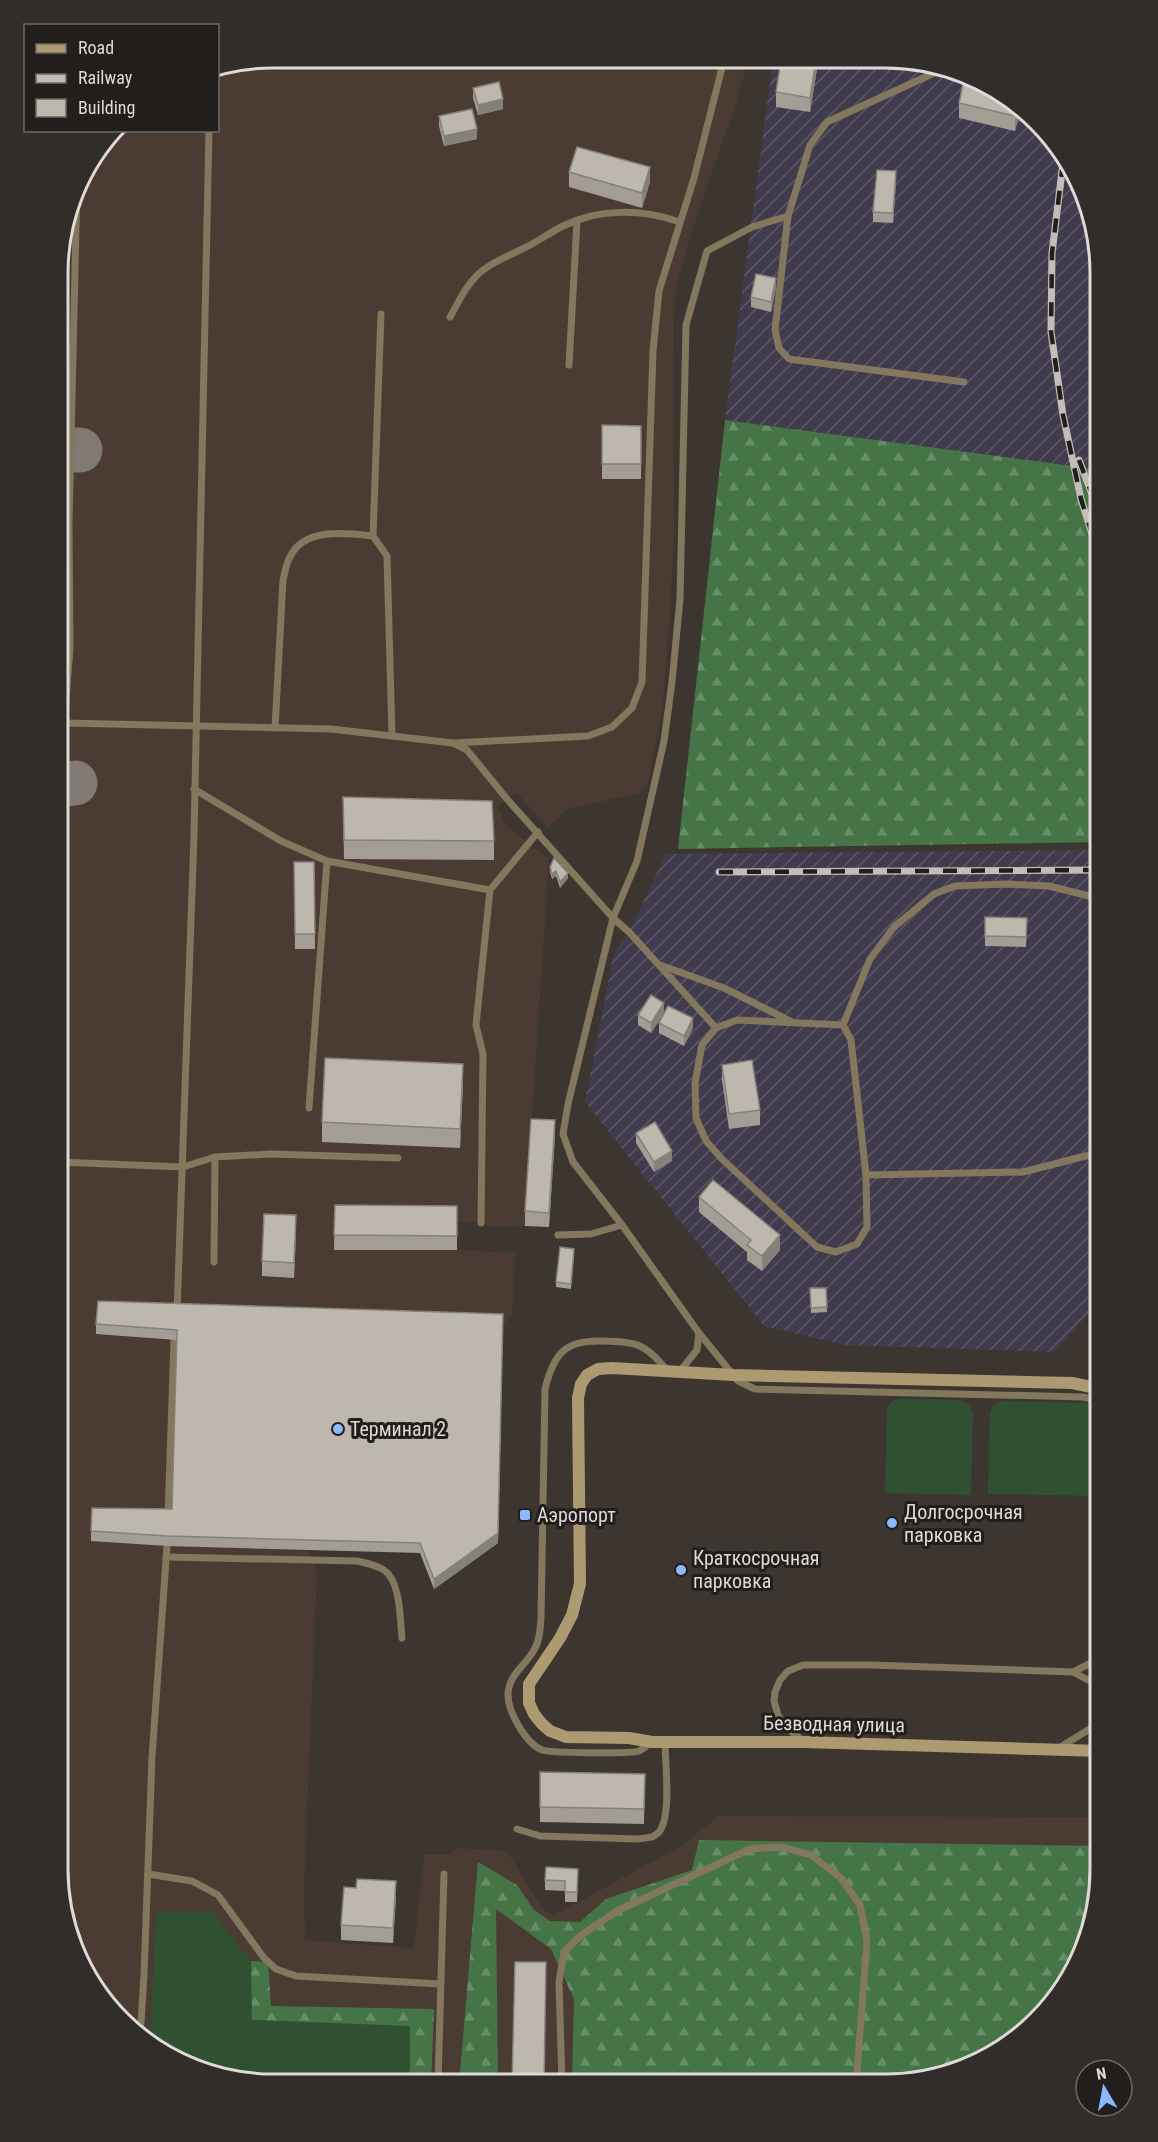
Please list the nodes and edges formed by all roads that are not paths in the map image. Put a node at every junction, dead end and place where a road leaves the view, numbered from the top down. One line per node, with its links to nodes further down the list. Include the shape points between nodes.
1 (722, 68): 7 (lane)
2 (934, 73): 5 (lane, via 827,122 810,145)
3 (209, 132): 17 (lane)
4 (76, 213): 9 (lane)
5 (788, 216): 13 (lane, via 775,330 780,348 789,359); 26 (lane, via 752,227 707,251 686,325 680,599 672,682 664,741 637,861)
6 (577, 221): 7 (lane, via 622,212); 11 (lane, via 486,268 472,280); 12 (lane)
7 (680, 222): 20 (lane, via 659,291 653,351 642,682 632,708 612,727 588,736)
8 (72, 231): 9 (lane)
9 (75, 231): 15 (lane)
10 (381, 314): 14 (lane)
11 (450, 317)
12 (569, 365)
13 (964, 382)
14 (374, 536): 18 (lane, via 338,532 312,538 299,545 290,557 283,580); 19 (lane, via 387,556)
15 (68, 674)
16 (68, 723): 17 (lane)
17 (196, 725): 18 (lane); 21 (lane)
18 (275, 728): 19 (lane)
19 (392, 736): 20 (lane)
20 (453, 742): 22 (lane, via 467,750)
21 (194, 789): 23 (lane, via 281,841); 36 (lane)
22 (537, 832): 24 (lane); 26 (lane)
23 (327, 861): 24 (lane); 31 (lane)
24 (490, 891): 38 (lane, via 476,1025 483,1054)
25 (1090, 896): 29 (lane, via 1049,886 1006,884 955,886 934,894 894,927 870,959)
26 (613, 918): 27 (lane); 39 (lane, via 563,1134 573,1162)
27 (657, 964): 28 (lane, via 724,988); 30 (lane)
28 (792, 1022): 29 (lane); 30 (lane, via 737,1020)
29 (843, 1024): 37 (lane, via 851,1040)
30 (716, 1028): 37 (lane, via 702,1045 695,1083 696,1118 706,1141 722,1159 817,1247 836,1252 857,1244 867,1227)
31 (309, 1108)
32 (1090, 1155): 37 (lane, via 1023,1172)
33 (216, 1157): 34 (lane, via 271,1154); 36 (lane); 41 (lane)
34 (398, 1158)
35 (68, 1162): 36 (lane)
36 (183, 1167): 42 (lane)
37 (866, 1175)
38 (481, 1223)
39 (622, 1225): 40 (lane, via 591,1234); 43 (lane)
40 (558, 1235)
41 (214, 1262)
42 (177, 1314)
43 (699, 1333): 46 (lane, via 697,1350); 47 (lane)
44 (174, 1340): 50 (lane)
45 (667, 1370): 46 (main road); 58 (main road, Безводная улица, via 598,1369 581,1384 577,1433 579,1584 572,1615 529,1684 528,1694 534,1714 542,1724 566,1737); 58 (lane, via 650,1351 631,1342 584,1341 567,1347 553,1364 545,1389 541,1619 535,1650 516,1672 508,1694 524,1735 542,1750 623,1754)
46 (680, 1371): 47 (main road)
47 (733, 1375): 48 (main road, via 1072,1383); 49 (lane, via 755,1389)
48 (1090, 1387)
49 (1090, 1399)
50 (168, 1519)
51 (167, 1546): 52 (lane)
52 (166, 1557): 53 (lane, via 373,1564 387,1571 397,1588); 63 (lane)
53 (402, 1638)
54 (1090, 1664): 55 (lane)
55 (1073, 1672): 56 (lane); 59 (lane, via 803,1665 788,1671 780,1680 774,1701 777,1715)
56 (1090, 1681)
57 (1090, 1729): 60 (lane)
58 (659, 1742): 59 (main road, Безводная улица); 62 (lane, via 666,1808 659,1832 651,1838 540,1836)
59 (804, 1742): 60 (main road, Безводная улица)
60 (1057, 1749): 61 (main road, Безводная улица)
61 (1090, 1750)
62 (517, 1829)
63 (148, 1874): 65 (lane, via 192,1881 218,1895 276,1969 296,1976); 66 (lane)
64 (444, 1874): 65 (lane)
65 (440, 1984): 67 (lane)
66 (141, 2027)
67 (438, 2074)
68 (562, 2074): 69 (lane, via 559,1982 564,1952 617,1911 750,1849 782,1847 811,1856 841,1878 860,1905 867,1941)
69 (857, 2074)

